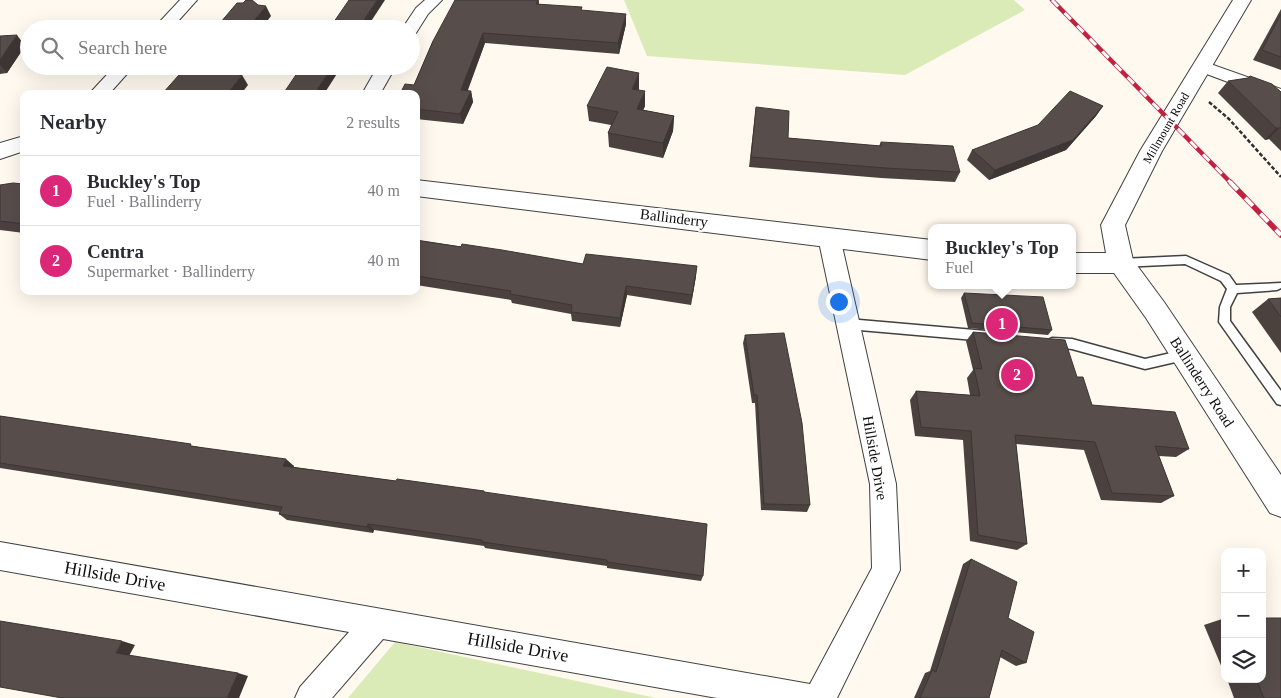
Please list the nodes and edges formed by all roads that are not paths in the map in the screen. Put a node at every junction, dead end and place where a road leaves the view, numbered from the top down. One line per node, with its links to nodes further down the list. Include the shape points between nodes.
1 (189, 0): 4 (street)
2 (434, 0): 5 (street)
3 (1242, 0): 6 (street, Millmount Road)
4 (170, 20)
5 (416, 20)
6 (1202, 66): 11 (street); 18 (street, Millmount Road, via 1151,151 1113,225)
7 (116, 75): 9 (street)
8 (382, 75): 10 (street)
9 (102, 90)
10 (373, 90)
11 (1281, 96)
12 (20, 144): 13 (street)
13 (0, 151)
14 (420, 188): 15 (street, Ballinderry)
15 (829, 237): 16 (street, Ballinderry); 21 (street, Hillside Drive)
16 (928, 249)
17 (1076, 263): 18 (street)
18 (1121, 263): 20 (lane, via 1186,260 1225,278); 24 (street, Ballinderry Road)
19 (1277, 286): 20 (lane)
20 (1233, 289): 25 (lane, via 1225,307 1224,322)
21 (848, 324): 22 (lane); 31 (street, Hillside Drive, via 883,484 886,570)
22 (994, 337)
23 (1043, 342): 24 (lane, via 1072,344 1145,364)
24 (1184, 355): 26 (street, Ballinderry Road)
25 (1281, 400)
26 (1281, 502)
27 (0, 556): 28 (street, Hillside Drive)
28 (378, 622): 29 (street); 30 (street, Hillside Drive)
29 (311, 698)
30 (805, 698)
31 (820, 698)

